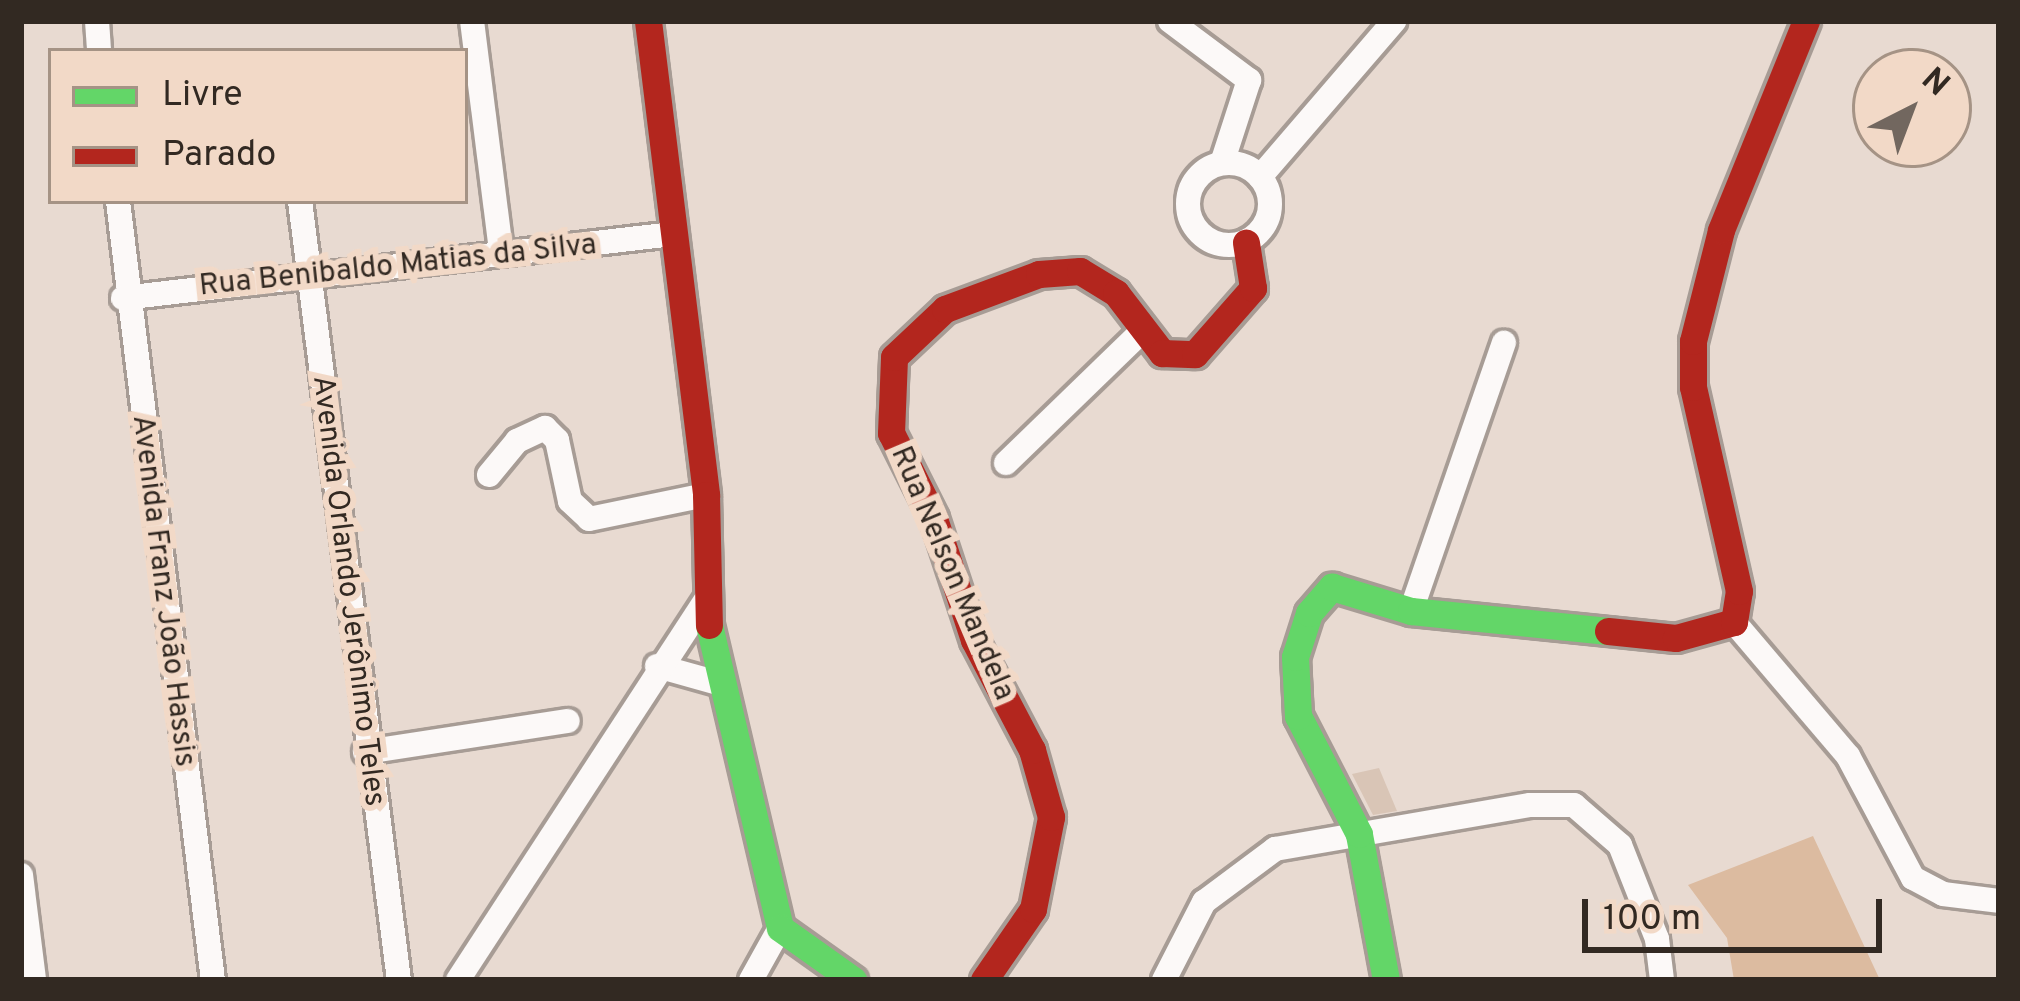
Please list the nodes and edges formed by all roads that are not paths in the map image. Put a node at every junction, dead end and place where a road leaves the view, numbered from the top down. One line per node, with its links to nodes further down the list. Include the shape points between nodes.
1 (472, 21): 12 (street)
2 (648, 21): 10 (street)
3 (1170, 21): 6 (street, via 1249,80)
4 (1394, 21): 7 (street)
5 (1806, 21): 22 (street, via 1721,230 1693,340 1693,387 1739,591)
6 (1222, 163): 7 (street); 11 (street, via 1194,182 1189,216 1212,242)
7 (1261, 176): 11 (street, via 1268,221)
8 (118, 204): 14 (street, Avenida Franz João Hassis)
9 (300, 204): 13 (street, Avenida Orlando Jerônimo Teles)
10 (673, 234): 12 (street, Rua Benibaldo Matias da Silva); 19 (street)
11 (1246, 243): 15 (street, via 1252,288 1195,353 1170,357)
12 (501, 252): 13 (street, Rua Benibaldo Matias da Silva)
13 (308, 273): 14 (street, Rua Benibaldo Matias da Silva); 26 (street, Avenida Orlando Jerônimo Teles)
14 (123, 298): 32 (street, Avenida Franz João Hassis)
15 (1139, 334): 17 (street); 37 (street, Rua Nelson Mandela, via 1101,278 1039,274 945,309 907,340 889,373 891,433 934,518 974,640 1032,750 1051,817 1033,909)
16 (1504, 343): 21 (street)
17 (1006, 464)
18 (489, 475): 19 (street, via 517,441 544,428 557,440 570,501 589,519)
19 (706, 495): 20 (street)
20 (705, 601): 23 (street); 24 (street)
21 (1411, 611): 22 (street, via 1676,638); 27 (street, via 1324,590 1295,657 1304,737)
22 (1733, 622): 29 (street, via 1848,756 1912,878 1942,894)
23 (656, 666): 24 (street); 34 (street)
24 (718, 683): 30 (street)
25 (568, 721): 26 (street)
26 (365, 752): 33 (street, Avenida Orlando Jerônimo Teles)
27 (1359, 834): 38 (street, via 1301,841 1244,866 1182,933); 39 (street); 40 (street, via 1574,805 1619,845 1657,939)
28 (21, 875): 31 (street)
29 (1999, 901)
30 (781, 928): 35 (street); 36 (street)
31 (34, 980)
32 (213, 980)
33 (399, 980)
34 (458, 980)
35 (751, 980)
36 (853, 980)
37 (984, 980)
38 (1165, 980)
39 (1386, 980)
40 (1662, 980)

